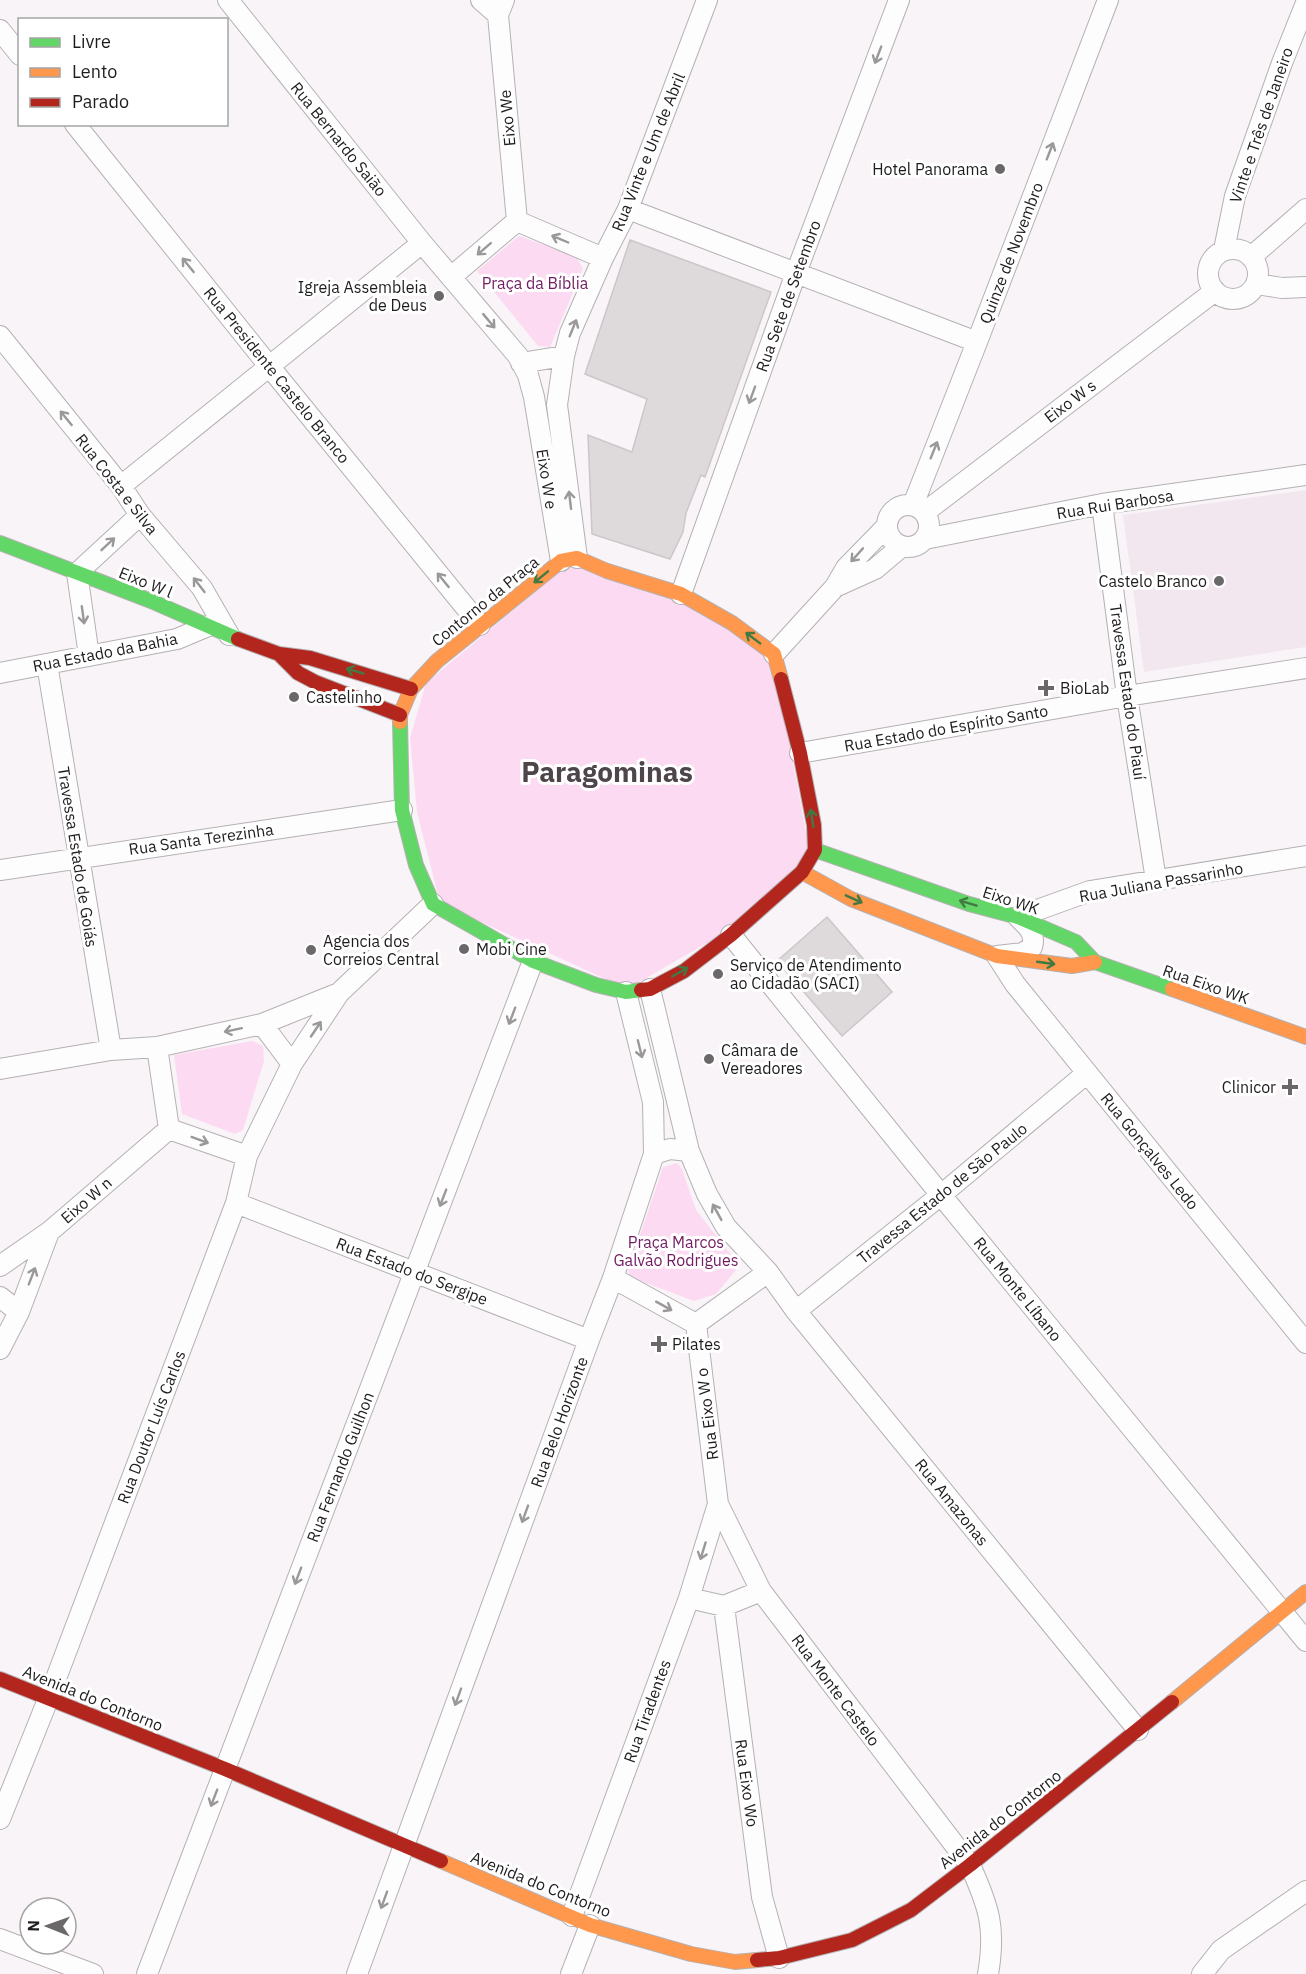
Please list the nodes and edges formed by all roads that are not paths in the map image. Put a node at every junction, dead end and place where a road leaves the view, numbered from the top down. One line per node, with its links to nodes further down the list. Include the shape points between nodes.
1 (228, 0): 14 (street, Rua Bernardo Saião)
2 (481, 0): 7 (street)
3 (707, 0): 11 (street, Rua Vinte e Um de Abril)
4 (899, 0): 18 (street, Rua Sete de Setembro, one-way to 18)
5 (1107, 0): 24 (street, Quinze de Novembro, one-way to 5)
6 (1306, 3): 15 (street, Vinte e Três de Janeiro, via 1235,196)
7 (501, 8): 13 (street, Eixo We)
8 (0, 30): 9 (street)
9 (18, 52)
10 (77, 126): 27 (street, Rua Presidente Castelo Branco, one-way to 10)
11 (628, 209): 17 (street, Rua Vinte e Um de Abril); 18 (street)
12 (1306, 209): 16 (street)
13 (517, 220): 17 (street, one-way to 13); 19 (street, one-way to 19)
14 (422, 243): 19 (street, Rua Bernardo Saião); 27 (street)
15 (1224, 250): 16 (street, via 1244,251); 22 (street, via 1211,263 1208,273)
16 (1251, 257): 20 (street, via 1257,265)
17 (603, 258): 25 (street, Rua Vinte e Um de Abril, one-way to 17)
18 (796, 273): 24 (street); 41 (street, Rua Sete de Setembro, one-way to 41)
19 (452, 276): 26 (street, Rua Bernardo Saião, one-way to 26)
20 (1256, 284): 21 (street); 22 (street, via 1242,297 1232,299)
21 (1306, 287)
22 (1215, 291): 32 (street, Eixo W s)
23 (0, 336): 30 (street, Rua Costa e Silva, one-way to 23)
24 (977, 342): 32 (street, Quinze de Novembro, one-way to 24)
25 (564, 356): 26 (street); 28 (street, Rua Vinte e Um de Abril)
26 (521, 363): 38 (street, Eixo W e, via 534,397)
27 (269, 366): 30 (street); 42 (street, Rua Presidente Castelo Branco, one-way to 27)
28 (558, 405): 38 (street, Eixo W e, one-way to 28)
29 (1306, 475): 31 (street, Rua Rui Barbosa)
30 (121, 486): 33 (street, Rua Costa e Silva)
31 (1102, 504): 35 (street, Rua Rui Barbosa); 52 (street, Travessa Estado do Piauí)
32 (919, 508): 34 (street, Eixo W s, via 900,506 889,514); 35 (street, via 929,521)
33 (140, 515): 39 (street, one-way to 33); 44 (street, Rua Costa e Silva, one-way to 33, via 202,588)
34 (886, 527): 37 (street, via 890,540); 40 (street, Eixo W s, one-way to 40, via 846,568)
35 (925, 539): 37 (street, Eixo W s, via 915,547)
36 (0, 543): 39 (street, Eixo W l)
37 (901, 547): 40 (street, Eixo W s, via 875,569)
38 (569, 559): 41 (street); 42 (street, Contorno da Praça, one-way to 42)
39 (77, 573): 43 (street, Eixo W l); 47 (street, one-way to 47)
40 (834, 587): 46 (street, Eixo W s)
41 (681, 594): 46 (street, one-way to 41, via 732,622)
42 (480, 625): 51 (street, Contorno da Praça)
43 (208, 626): 44 (street, Eixo W l); 47 (street, Rua Estado da Bahia, via 177,639)
44 (229, 635): 45 (street, Eixo W l)
45 (279, 654): 51 (street, Eixo W l, one-way to 45, via 310,658); 53 (street, Eixo W l, via 298,673)
46 (774, 654): 54 (street)
47 (89, 656): 48 (street, Rua Estado da Bahia)
48 (47, 664): 50 (street, Rua Estado da Bahia); 58 (street, Travessa Estado de Goiás)
49 (1306, 668): 52 (street, Rua Estado do Espírito Santo)
50 (0, 673)
51 (411, 688): 53 (street, Contorno da Praça)
52 (1128, 696): 54 (street, Rua Estado do Espírito Santo); 61 (street, Travessa Estado do Piauí)
53 (400, 715): 55 (street, Contorno da Praça)
54 (800, 753): 56 (street, one-way to 54)
55 (402, 810): 58 (street, Rua Santa Terezinha); 62 (street, Contorno da Praça, via 416,865)
56 (815, 850): 60 (street); 63 (street, Eixo WK, one-way to 56, via 969,904)
57 (1306, 856): 61 (street, Rua Juliana Passarinho)
58 (78, 857): 59 (street, Rua Santa Terezinha); 74 (street, Travessa Estado de Goiás)
59 (0, 870)
60 (802, 872): 64 (street); 65 (street, one-way to 65, via 851,899)
61 (1156, 880): 63 (street, Rua Juliana Passarinho, via 1090,891)
62 (433, 904): 66 (street); 70 (street)
63 (1018, 917): 65 (street, via 1031,930 1032,947); 67 (street, Eixo WK, via 1076,942)
64 (731, 935): 68 (street, one-way to 64, via 684,971); 82 (street, Rua Monte Líbano)
65 (997, 956): 67 (street, one-way to 67, via 1072,966); 77 (street, Rua Gonçalves Ledo)
66 (533, 961): 69 (street); 86 (street, Rua Fernando Guilhon, one-way to 86)
67 (1095, 962): 72 (street, Rua Eixo WK)
68 (650, 989): 69 (street); 79 (street, Rua Amazonas)
69 (626, 992): 80 (street, Rua Belo Horizonte, one-way to 80, via 653,1102)
70 (339, 993): 71 (street); 75 (street, Rua Doutor Luís Carlos, one-way to 70)
71 (262, 1024): 73 (street, one-way to 73); 75 (street)
72 (1306, 1037)
73 (157, 1047): 74 (street); 78 (street)
74 (111, 1050): 76 (street)
75 (292, 1064): 81 (street, Rua Doutor Luís Carlos)
76 (0, 1069)
77 (1087, 1072): 82 (street, Travessa Estado de São Paulo); 94 (street, Rua Gonçalves Ledo)
78 (169, 1129): 81 (street, one-way to 81); 84 (street, Eixo W n)
79 (689, 1151): 80 (street, via 670,1149); 87 (street, Rua Amazonas, one-way to 79, via 726,1227)
80 (654, 1154): 88 (street, Rua Belo Horizonte)
81 (247, 1156): 83 (street, Rua Doutor Luís Carlos)
82 (941, 1196): 90 (street, Travessa Estado de São Paulo); 101 (street, Rua Monte Líbano)
83 (236, 1203): 86 (street, Rua Estado do Sergipe); 104 (street, Rua Doutor Luís Carlos)
84 (49, 1232): 85 (street, Eixo W n); 91 (street, one-way to 84)
85 (0, 1266)
86 (415, 1272): 93 (street, Rua Estado do Sergipe); 106 (street, Rua Fernando Guilhon, one-way to 106)
87 (768, 1272): 90 (street, Rua Amazonas); 92 (street)
88 (613, 1278): 92 (street, one-way to 92); 93 (street, Rua Belo Horizonte)
89 (0, 1297): 91 (street)
90 (796, 1311): 105 (street, Rua Amazonas)
91 (19, 1312): 95 (street)
92 (696, 1324): 96 (street, Rua Eixo W o)
93 (589, 1340): 108 (street, Rua Belo Horizonte, one-way to 108)
94 (1306, 1343)
95 (0, 1349)
96 (718, 1504): 97 (street, Rua Monte Castelo); 99 (street, Rua Tiradentes, one-way to 99)
97 (761, 1591): 100 (street); 109 (street, Rua Monte Castelo)
98 (1306, 1592): 101 (street, Avenida do Contorno)
99 (689, 1598): 100 (street); 111 (street, Rua Tiradentes)
100 (724, 1606): 114 (street, Rua Eixo Wo, via 762,1897)
101 (1282, 1610): 102 (street, Rua Monte Líbano); 105 (street, Avenida do Contorno)
102 (1306, 1641)
103 (0, 1679): 104 (street, Avenida do Contorno)
104 (49, 1697): 106 (street, Avenida do Contorno); 107 (street, Rua Doutor Luís Carlos)
105 (1138, 1730): 109 (street, Avenida do Contorno)
106 (225, 1768): 108 (street, Avenida do Contorno); 117 (street, Rua Fernando Guilhon, one-way to 117)
107 (0, 1819)
108 (404, 1845): 111 (street, Avenida do Contorno); 118 (street, Rua Belo Horizonte, one-way to 118)
109 (970, 1865): 114 (street, Avenida do Contorno, via 911,1910 852,1940); 120 (street, Rua Monte Castelo, via 992,1925)
110 (1306, 1891): 121 (street, via 1221,1950)
111 (572, 1916): 112 (street, Avenida do Contorno)
112 (590, 1925): 115 (street, Avenida do Contorno, via 691,1954); 119 (street)
113 (0, 1939): 116 (street)
114 (779, 1958): 115 (street, Avenida do Contorno)
115 (756, 1967)
116 (93, 1974)
117 (147, 1974)
118 (357, 1974)
119 (571, 1974)
120 (988, 1974)
121 (1202, 1974)

